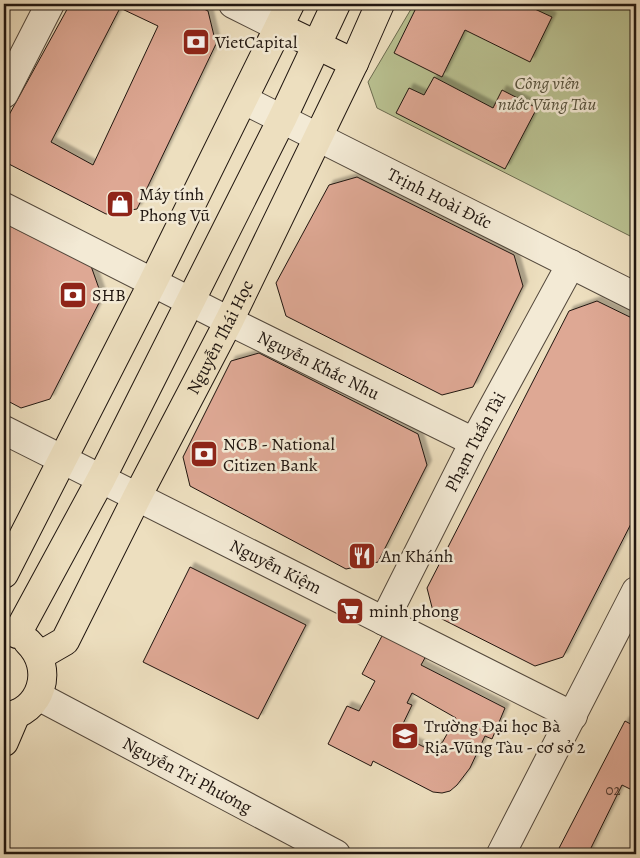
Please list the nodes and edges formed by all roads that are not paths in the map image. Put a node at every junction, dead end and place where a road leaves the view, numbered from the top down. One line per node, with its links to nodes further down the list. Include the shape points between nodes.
1 (50, 4): 8 (street)
2 (233, 4): 5 (street)
3 (336, 4): 6 (main road)
4 (380, 4): 7 (main road, Nguyễn Thái Học)
5 (285, 15): 6 (main road); 9 (main road)
6 (318, 45): 7 (main road); 10 (main road)
7 (354, 63): 11 (main road, Nguyễn Thái Học)
8 (4, 94)
9 (244, 100): 10 (street, Trịnh Hoài Đức); 14 (main road)
10 (282, 119): 11 (street, Trịnh Hoài Đức); 16 (main road)
11 (318, 137): 13 (street, Trịnh Hoài Đức); 17 (main road, Nguyễn Thái Học)
12 (4, 207): 14 (street, Nguyễn Khắc Nhu)
13 (571, 264): 15 (street, Trịnh Hoài Đức); 19 (street, Phạm Tuấn Tài)
14 (153, 282): 16 (street, Nguyễn Khắc Nhu); 20 (main road)
15 (636, 297)
16 (190, 301): 17 (street, Nguyễn Khắc Nhu); 21 (main road)
17 (229, 321): 19 (street, Nguyễn Khắc Nhu); 22 (main road, Nguyễn Thái Học)
18 (4, 430): 20 (street, Nguyễn Kiệm)
19 (474, 442): 25 (street, Phạm Tuấn Tài)
20 (62, 460): 21 (street, Nguyễn Kiệm); 23 (main road)
21 (101, 479): 22 (street, Nguyễn Kiệm); 26 (main road)
22 (137, 497): 25 (street, Nguyễn Kiệm); 27 (main road, Nguyễn Thái Học, via 64,640)
23 (4, 574)
24 (636, 591): 30 (street)
25 (384, 621): 30 (street, Nguyễn Kiệm)
26 (10, 633): 27 (main road, via 34,647)
27 (39, 656): 28 (main road, via 43,669)
28 (38, 696): 29 (main road, via 29,706); 32 (street, Nguyễn Tri Phương)
29 (10, 716): 31 (main road)
30 (573, 716): 33 (street)
31 (4, 742)
32 (336, 854)
33 (501, 854)

